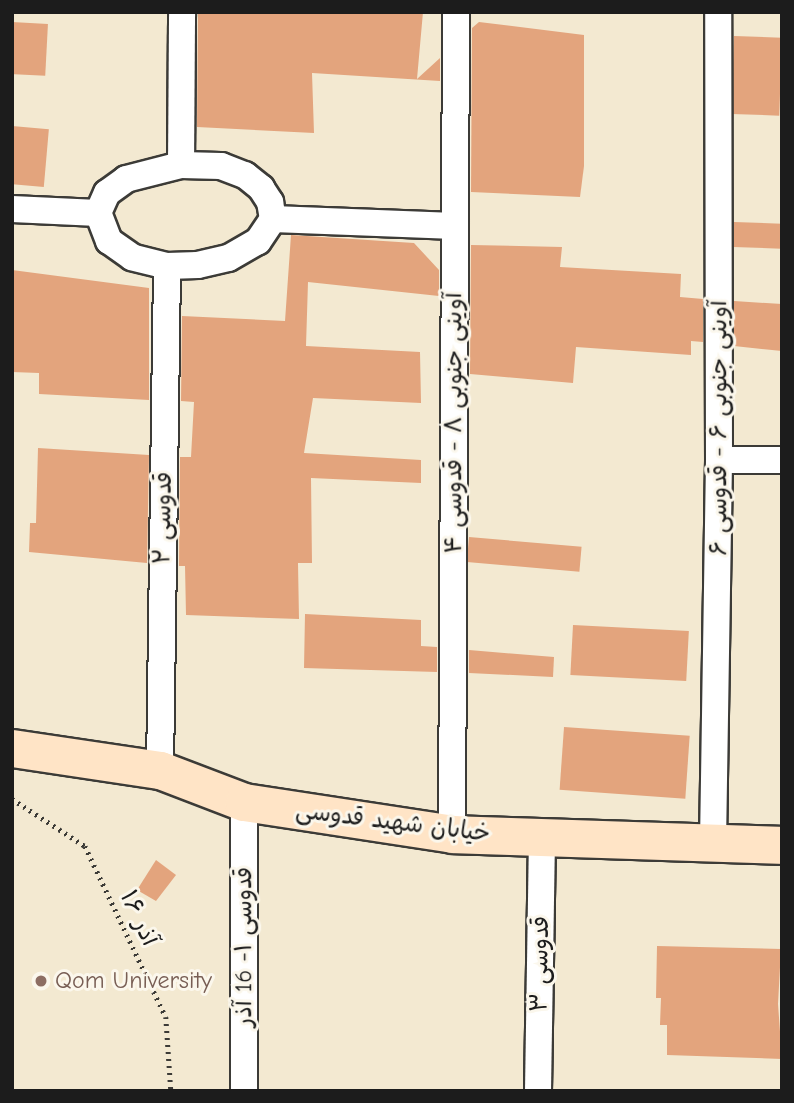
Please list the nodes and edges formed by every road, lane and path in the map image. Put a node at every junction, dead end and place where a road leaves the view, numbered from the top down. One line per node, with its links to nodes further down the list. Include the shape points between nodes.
1 (182, 12): 4 (street)
2 (456, 12): 8 (street, آوینی جنوبی ۸ - قدوسی ۴)
3 (718, 12): 10 (street, آوینی جنوبی ۶ - قدوسی ۶)
4 (181, 165): 6 (street, via 126,179 107,193); 7 (street, via 221,166 246,175 270,202)
5 (12, 208): 6 (street)
6 (98, 213): 9 (street, via 109,240 132,257)
7 (273, 219): 8 (street); 9 (street, via 258,241 228,258)
8 (455, 226): 16 (street, آوینی جنوبی ۸ - قدوسی ۴)
9 (167, 266): 13 (street, قدوسی ۲)
10 (719, 460): 11 (street); 18 (street, آوینی جنوبی ۶ - قدوسی ۶)
11 (782, 460)
12 (12, 748): 13 (main road, خیابان شهید قدوسی)
13 (160, 770): 15 (main road, خیابان شهید قدوسی)
14 (12, 799): 20 (path, ۱۶ آذر, via 85,846 166,1017)
15 (244, 802): 16 (main road, خیابان شهید قدوسی); 21 (street, قدوسی ۱- 16 آذر)
16 (452, 834): 17 (main road, خیابان شهید قدوسی)
17 (542, 837): 18 (main road, خیابان شهید قدوسی); 22 (street, قدوسی ۳)
18 (712, 844): 19 (main road, خیابان شهید قدوسی)
19 (782, 845)
20 (171, 1091)
21 (244, 1091)
22 (538, 1091)

